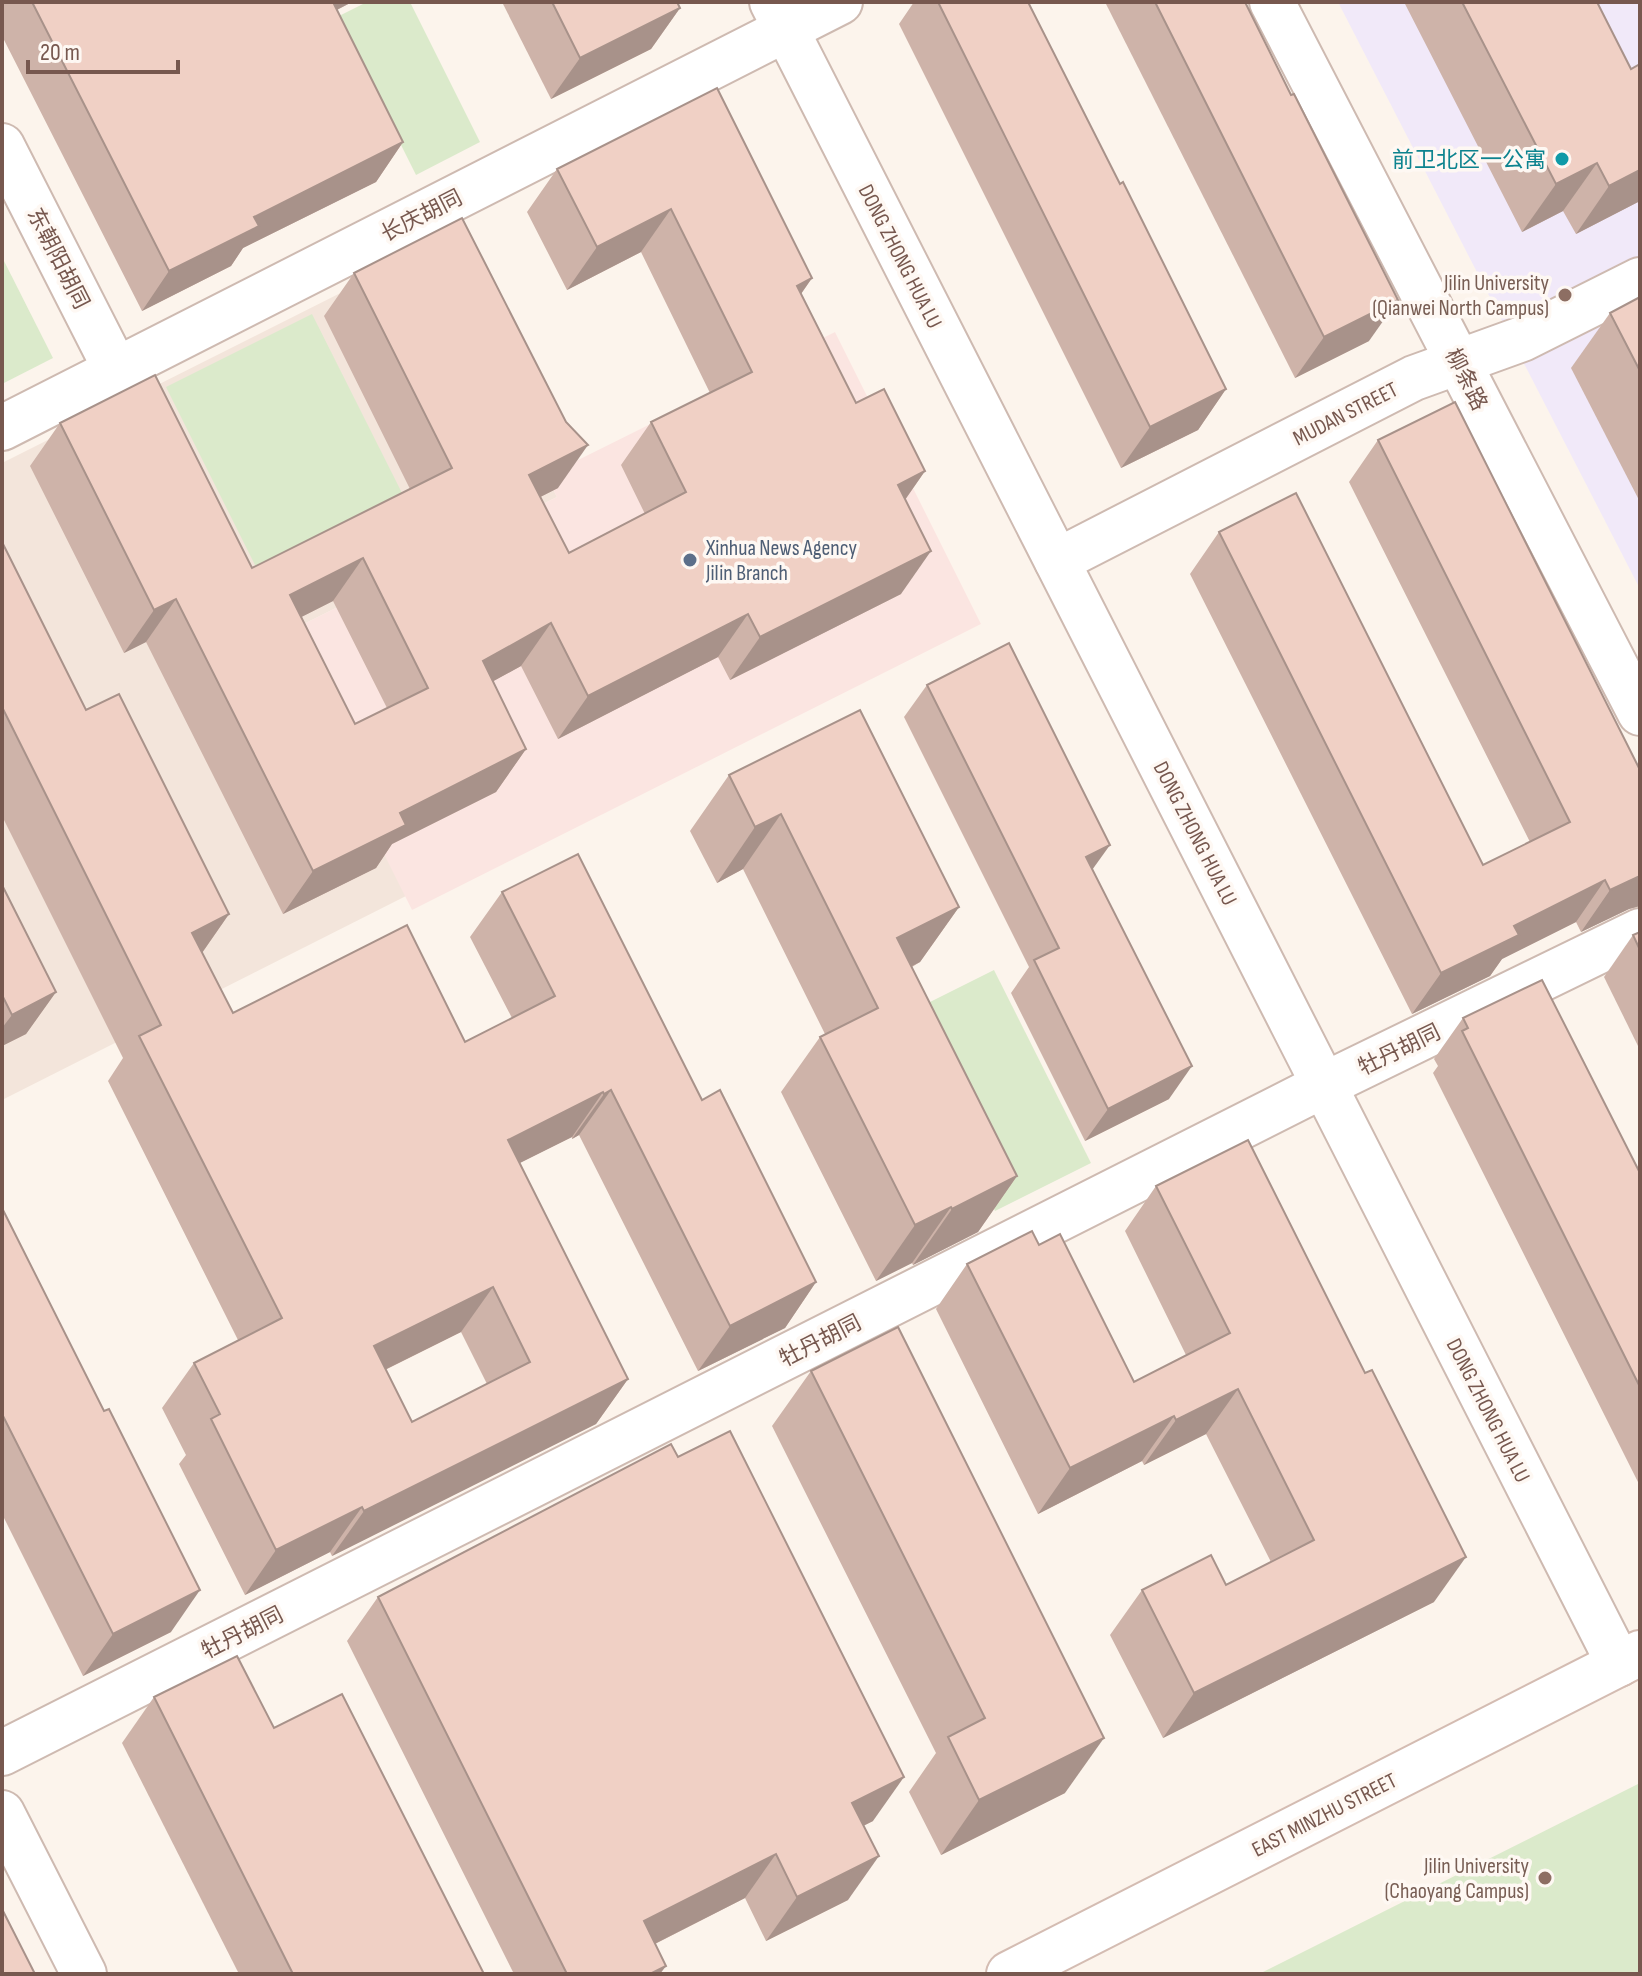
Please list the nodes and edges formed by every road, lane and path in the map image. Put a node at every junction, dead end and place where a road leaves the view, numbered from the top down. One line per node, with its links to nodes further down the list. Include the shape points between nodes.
1 (840, 2): 3 (street, 长庆胡同)
2 (1272, 2): 6 (street, 柳条路)
3 (779, 15): 7 (street, 长庆胡同); 9 (street, DONG ZHONG HUA LU)
4 (2, 146): 7 (street, 东朝阳胡同)
5 (1640, 280): 6 (street, MUDAN STREET, via 1522,339)
6 (1458, 362): 9 (street, MUDAN STREET, via 1414,378); 10 (street, 柳条路)
7 (116, 370): 8 (street, 长庆胡同)
8 (2, 428)
9 (1057, 561): 12 (street, DONG ZHONG HUA LU)
10 (1640, 713)
11 (1640, 931): 12 (street, 牡丹胡同)
12 (1324, 1085): 13 (street, DONG ZHONG HUA LU); 14 (street, 牡丹胡同)
13 (1629, 1659): 17 (street, EAST MINZHU STREET)
14 (2, 1753)
15 (2, 1813): 16 (street)
16 (84, 1974)
17 (1009, 1974)

